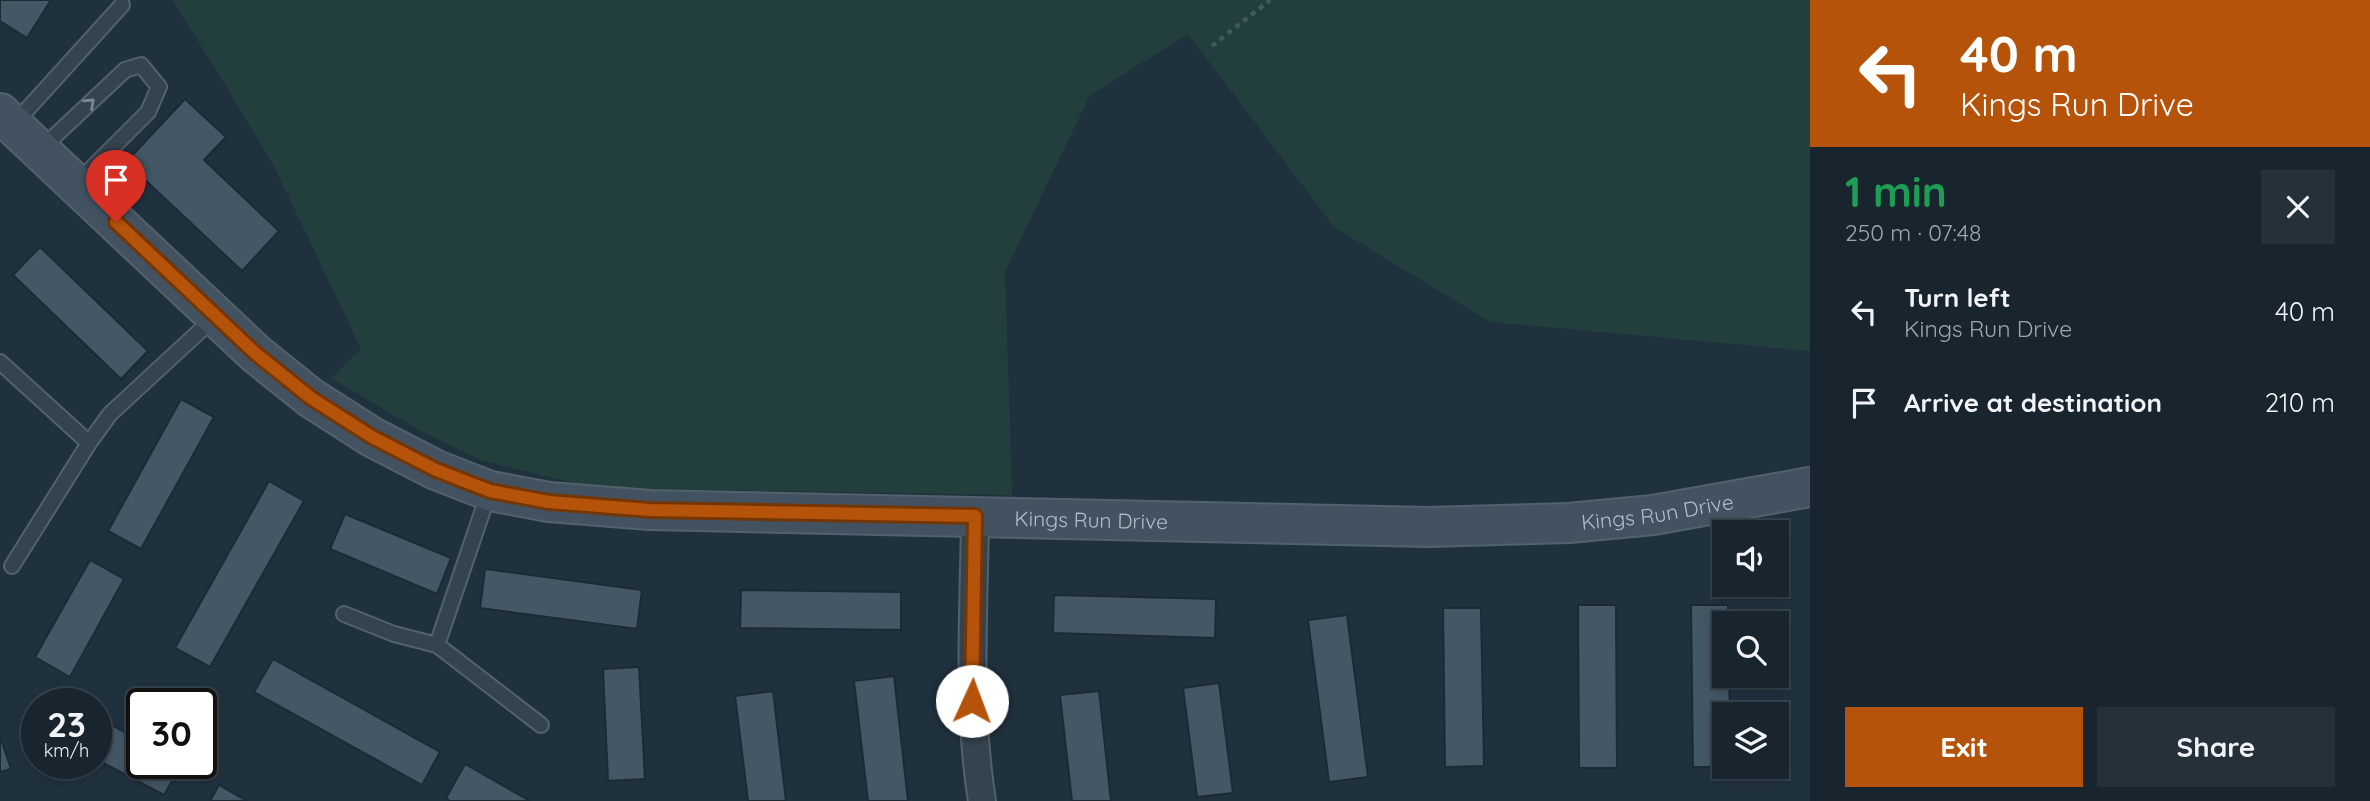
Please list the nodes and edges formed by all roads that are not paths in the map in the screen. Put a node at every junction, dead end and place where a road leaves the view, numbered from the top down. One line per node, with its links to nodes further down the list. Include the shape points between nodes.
1 (122, 5): 2 (lane)
2 (13, 130): 3 (street, Kings Run Drive); 3 (lane, one-way to 3, via 141,65 159,87 148,113)
3 (76, 184): 4 (street, Kings Run Drive)
4 (216, 316): 6 (lane, via 110,414); 8 (street, Kings Run Drive, via 311,398 372,437)
5 (0, 362): 6 (lane)
6 (89, 443): 10 (lane)
7 (1810, 487): 9 (street, Kings Run Drive, via 1653,515 1569,523 1441,527)
8 (490, 491): 9 (street, Kings Run Drive, via 549,502 650,510); 12 (lane)
9 (975, 516): 14 (street, via 972,701)
10 (12, 566)
11 (344, 614): 12 (lane)
12 (437, 645): 13 (lane)
13 (541, 725)
14 (982, 801)

